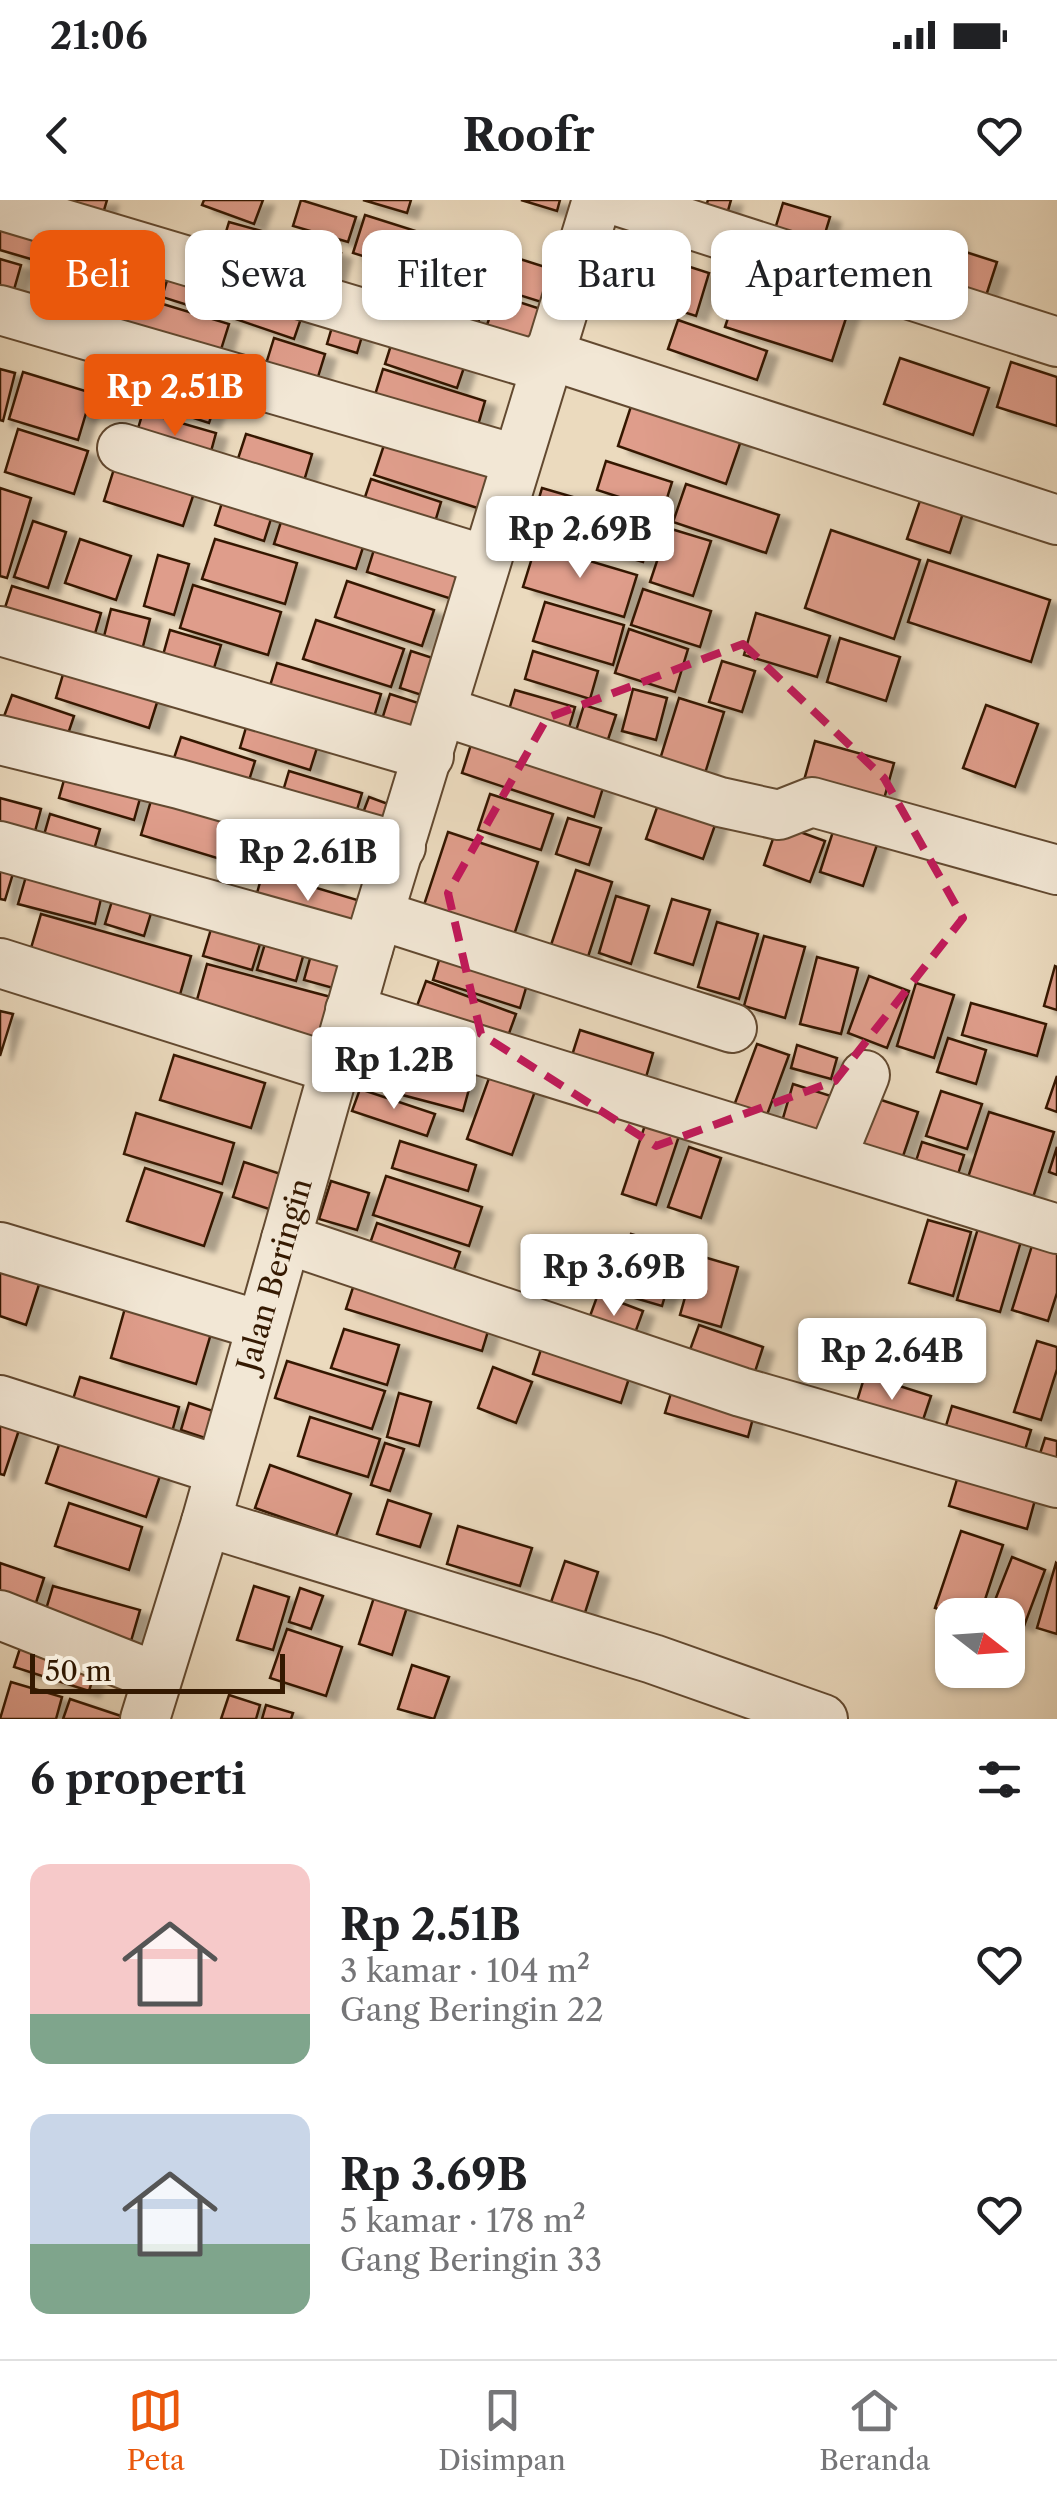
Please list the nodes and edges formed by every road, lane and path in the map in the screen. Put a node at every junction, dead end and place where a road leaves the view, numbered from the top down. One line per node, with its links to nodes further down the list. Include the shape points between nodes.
1 (597, 200): 6 (street, Jalan Beringin)
2 (614, 200): 5 (street)
3 (0, 205): 6 (street)
4 (0, 310): 8 (street)
5 (1057, 342)
6 (545, 360): 8 (street, Jalan Beringin); 9 (street)
7 (122, 448): 10 (street)
8 (515, 459): 10 (street, Jalan Beringin)
9 (1057, 520)
10 (485, 560): 12 (street, Jalan Beringin)
11 (0, 631): 14 (street)
12 (442, 711): 14 (street, Jalan Beringin); 17 (street, via 720,802 780,815 812,802)
13 (0, 740): 16 (street)
14 (429, 756): 16 (street, Jalan Beringin)
15 (0, 846): 18 (street)
16 (401, 847): 18 (street, Jalan Beringin)
17 (1057, 870)
18 (374, 932): 20 (street, Jalan Beringin); 21 (street)
19 (0, 964): 22 (street)
20 (350, 1010): 22 (street, Jalan Beringin); 24 (street)
21 (732, 1028)
22 (335, 1069): 26 (street, Jalan Beringin)
23 (865, 1075): 24 (street)
24 (832, 1156): 25 (street)
25 (1057, 1229)
26 (286, 1240): 28 (street, Jalan Beringin); 31 (street, via 742,1392)
27 (0, 1246): 28 (street)
28 (259, 1325): 30 (street, Jalan Beringin)
29 (0, 1400): 30 (street)
30 (219, 1470): 32 (street, Jalan Beringin)
31 (1057, 1483)
32 (206, 1522): 34 (street, Jalan Beringin); 35 (street)
33 (0, 1615): 34 (street)
34 (151, 1698)
35 (824, 1719)

